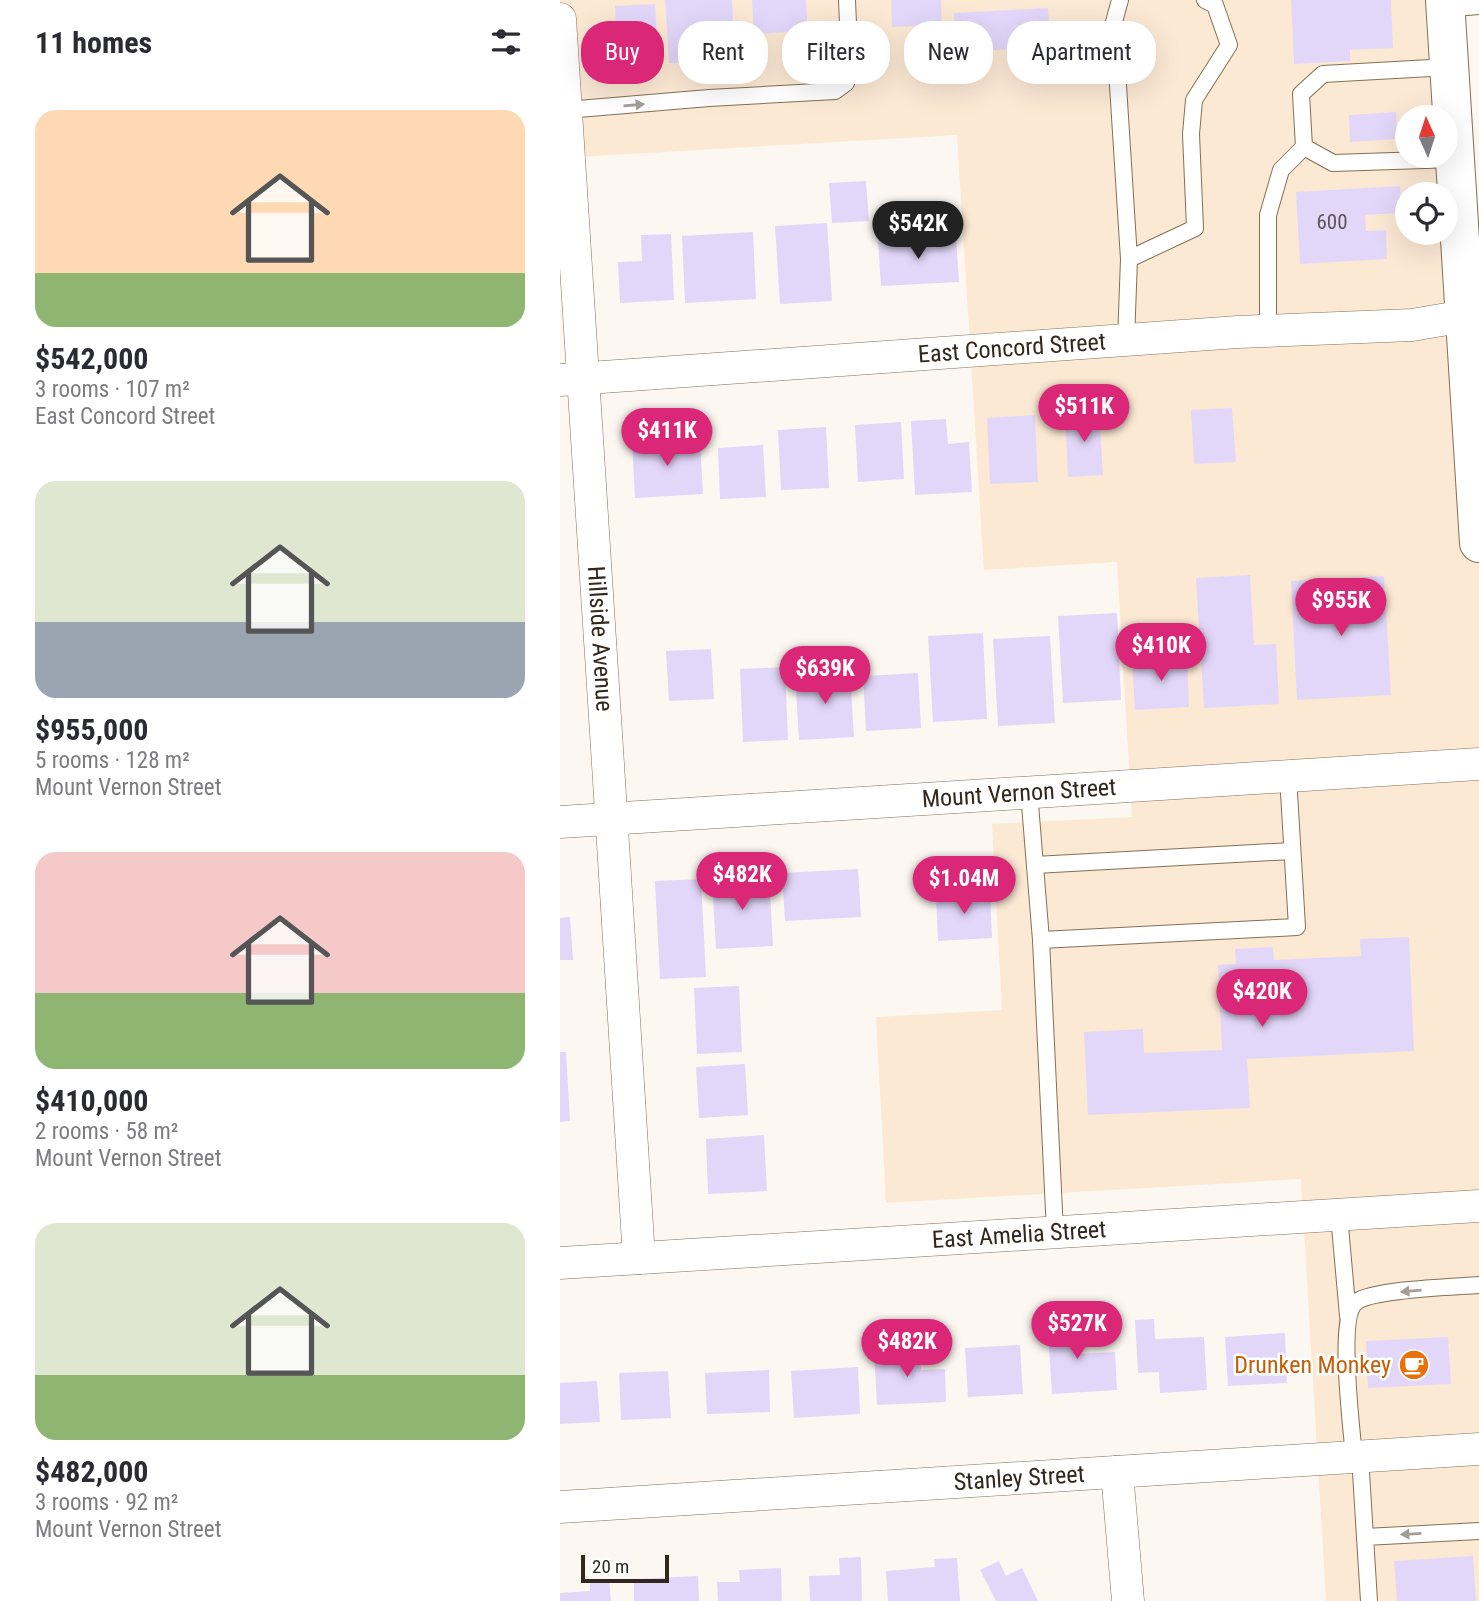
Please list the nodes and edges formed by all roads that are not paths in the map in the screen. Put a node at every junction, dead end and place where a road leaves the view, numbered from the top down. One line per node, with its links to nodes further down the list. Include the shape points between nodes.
1 (847, 0): 8 (lane, one-way to 1, via 835,91 846,83 850,71)
2 (1120, 0): 12 (lane, via 1114,22)
3 (1205, 0): 12 (lane, via 1215,5 1229,45 1194,100 1195,228)
4 (1456, 5): 6 (street)
5 (560, 19): 8 (street, Hillside Avenue)
6 (1449, 67): 7 (street); 9 (lane, via 1323,74 1301,94)
7 (1451, 105)
8 (566, 110): 16 (street, Hillside Avenue)
9 (1304, 147): 10 (lane, via 1333,163); 14 (lane, via 1281,170 1268,215)
10 (1395, 161)
11 (1456, 168): 13 (street)
12 (1129, 259): 15 (lane)
13 (1472, 314): 14 (street, East Concord Street, via 1412,325); 17 (street)
14 (1269, 331): 15 (street, East Concord Street)
15 (1126, 340): 16 (street, East Concord Street)
16 (573, 379): 21 (street, Hillside Avenue)
17 (1479, 543)
18 (1479, 764): 19 (street, Mount Vernon Street)
19 (1287, 776): 20 (street, Mount Vernon Street); 23 (lane)
20 (1029, 792): 21 (street, Mount Vernon Street); 24 (lane)
21 (610, 818): 22 (street, Mount Vernon Street); 29 (street, Hillside Avenue)
22 (560, 822)
23 (1292, 850): 24 (lane); 25 (lane, via 1297,927)
24 (1035, 865): 25 (lane)
25 (1041, 940): 28 (lane)
26 (1479, 1206): 27 (street, East Amelia Street)
27 (1339, 1215): 28 (street, East Amelia Street); 32 (lane)
28 (1055, 1232): 29 (street, East Amelia Street)
29 (639, 1258): 30 (street, East Amelia Street)
30 (560, 1263)
31 (1479, 1285): 32 (lane, one-way to 32, via 1378,1295 1358,1300)
32 (1348, 1315): 34 (lane, via 1345,1339)
33 (1479, 1449): 34 (street, Stanley Street)
34 (1357, 1457): 35 (street, Stanley Street); 38 (lane)
35 (1116, 1472): 36 (street, Stanley Street); 39 (street)
36 (560, 1507)
37 (1479, 1531): 38 (lane, one-way to 38)
38 (1365, 1537): 40 (lane)
39 (1128, 1601)
40 (1368, 1601)

